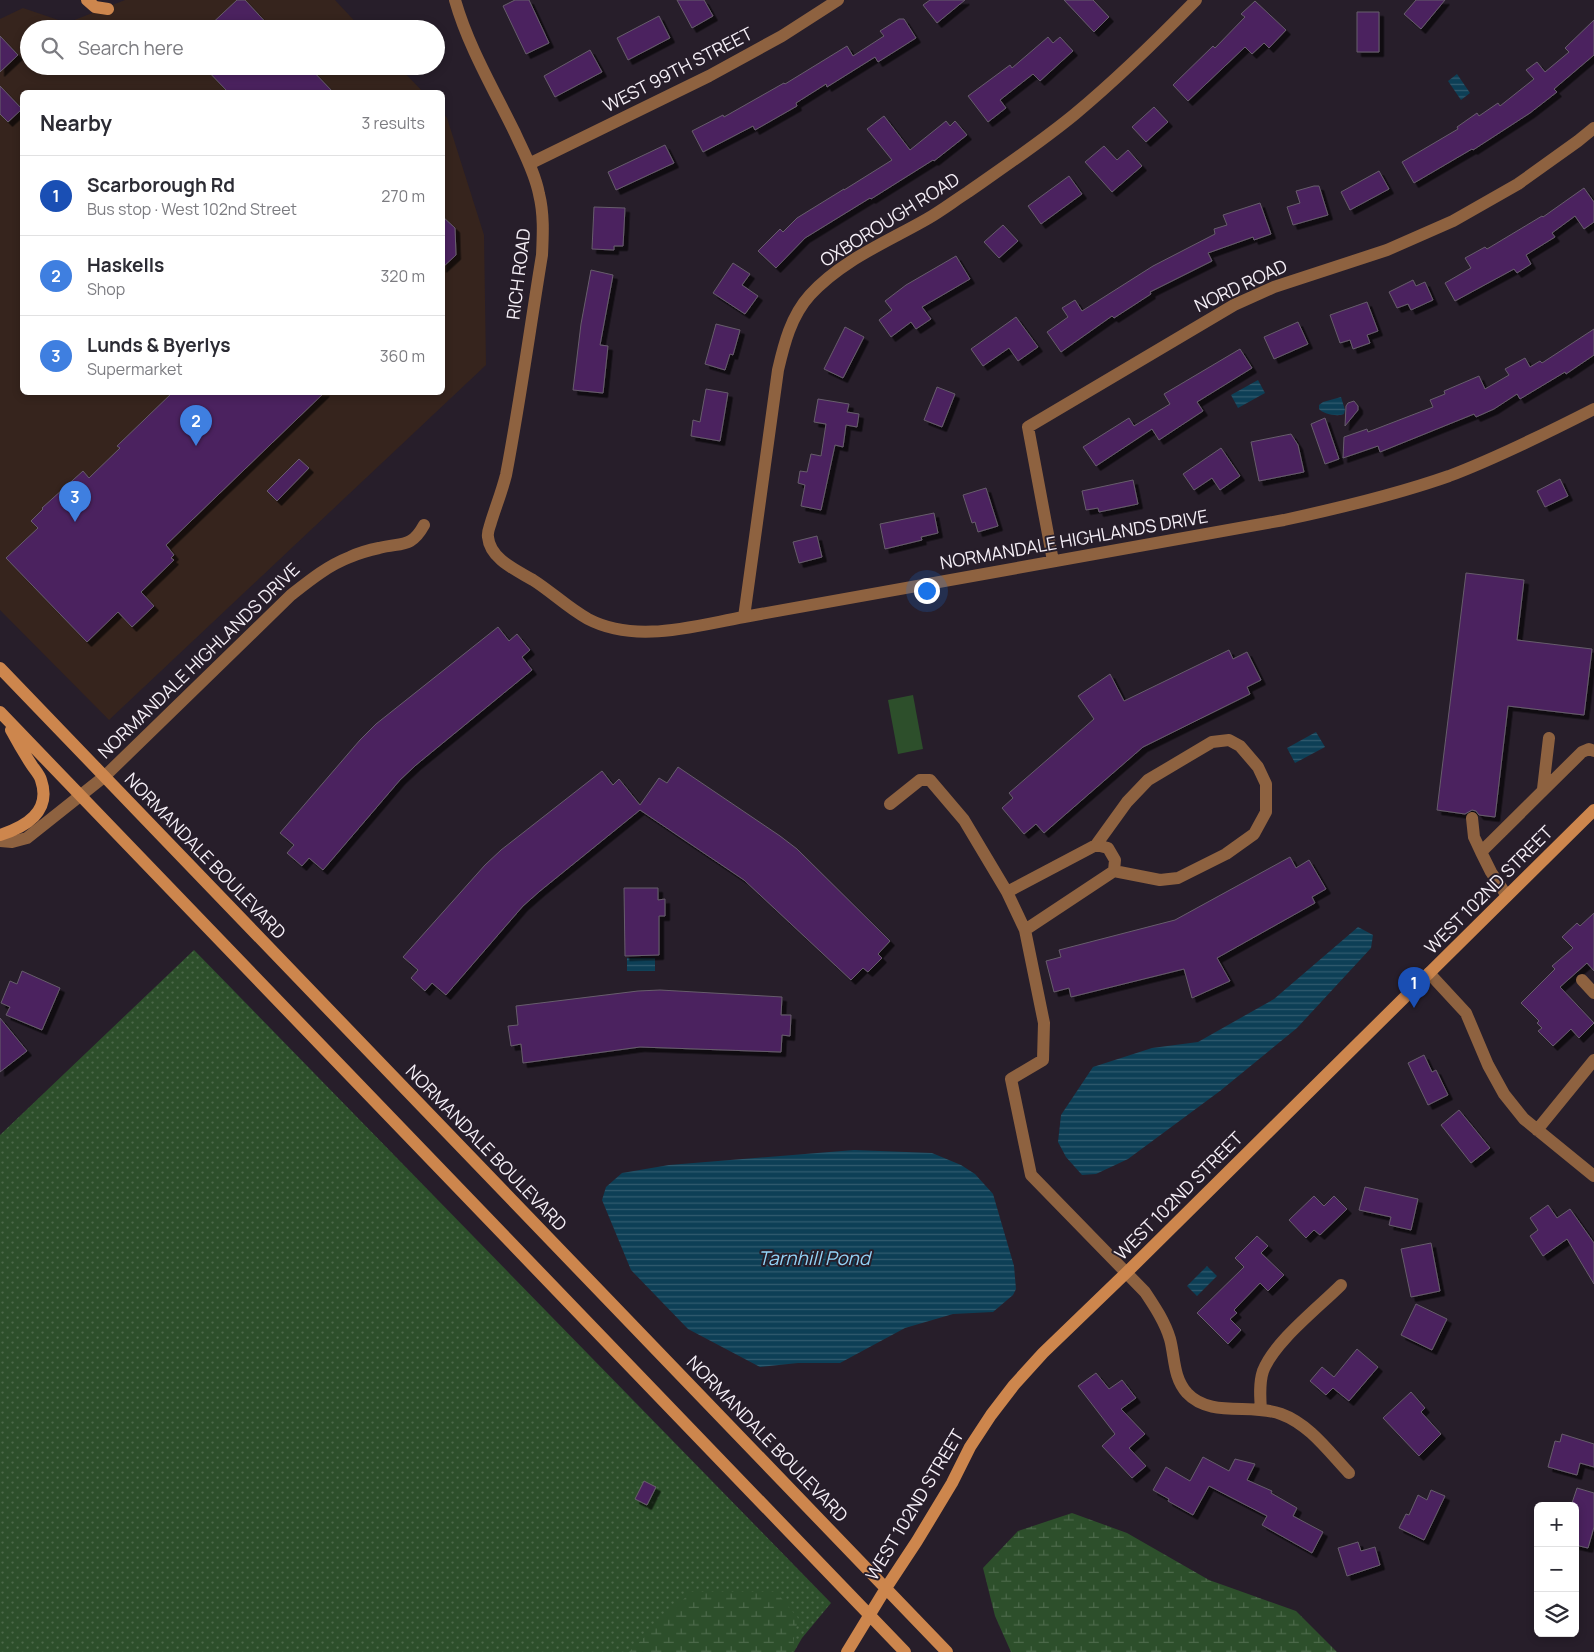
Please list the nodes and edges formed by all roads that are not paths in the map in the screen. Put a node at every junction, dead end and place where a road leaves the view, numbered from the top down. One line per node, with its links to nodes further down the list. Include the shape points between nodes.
1 (87, 0): 5 (main road, via 95,7)
2 (455, 0): 7 (street, RICH ROAD, via 473,47)
3 (838, 0): 7 (street, WEST 99TH STREET, via 782,36 709,76)
4 (1196, 0): 12 (street, OXBOROUGH ROAD, via 1142,55 1074,115 929,218 850,261 809,296 794,319 778,370)
5 (108, 9)
6 (1594, 128): 11 (street, NORD ROAD, via 1518,184 1453,220 1387,250 1274,287 1234,304 1028,427)
7 (529, 164): 10 (street, RICH ROAD, via 543,216 542,255 507,470)
8 (1594, 409): 11 (street, NORMANDALE HIGHLANDS DRIVE, via 1526,444 1449,476 1367,502)
9 (424, 525): 17 (street, NORMANDALE HIGHLANDS DRIVE, via 419,534 400,546 380,547 348,557 318,573 291,595)
10 (488, 536): 12 (street, NORMANDALE HIGHLANDS DRIVE, via 500,559 540,584 568,607 613,629 638,633)
11 (1053, 561): 12 (street, NORMANDALE HIGHLANDS DRIVE)
12 (744, 617)
13 (0, 668): 17 (main road, NORMANDALE BOULEVARD)
14 (0, 712): 19 (main road); 23 (main road, via 41,779 43,792 39,810 32,819 19,829)
15 (1550, 738): 18 (street)
16 (1594, 751): 18 (street, via 1582,752)
17 (104, 776): 19 (street, NORMANDALE HIGHLANDS DRIVE); 41 (main road, NORMANDALE BOULEVARD)
18 (1543, 789): 26 (street)
19 (80, 796): 24 (street, NORMANDALE HIGHLANDS DRIVE, via 27,838); 42 (main road)
20 (890, 804): 28 (street, via 920,780 930,780 964,820)
21 (1594, 810): 29 (main road, WEST 102ND STREET)
22 (1472, 818): 26 (street, via 1474,837)
23 (0, 835)
24 (0, 841)
25 (1096, 844): 27 (street, via 1108,848 1115,860); 27 (street, via 1148,780 1212,742 1229,740 1240,746 1258,767 1266,784 1266,812 1254,834 1226,854 1178,878 1160,880); 28 (street)
26 (1481, 852): 29 (street)
27 (1114, 871): 30 (street)
28 (1007, 892): 30 (street)
29 (1507, 896): 31 (main road, WEST 102ND STREET)
30 (1025, 930): 37 (street, via 1044,1022 1042,1060 1011,1079 1031,1175)
31 (1429, 973): 35 (street, via 1466,1013 1504,1094); 37 (main road, WEST 102ND STREET)
32 (1582, 980): 33 (street)
33 (1594, 993)
34 (1594, 1060): 35 (street)
35 (1537, 1130): 36 (street)
36 (1594, 1176)
37 (1126, 1273): 39 (street, via 1160,1314 1170,1339 1178,1380 1186,1393 1212,1407); 41 (main road, WEST 102ND STREET, via 1043,1353 991,1414)
38 (1341, 1285): 39 (street, via 1270,1356 1262,1373)
39 (1260, 1410): 40 (street, via 1296,1420)
40 (1349, 1473)
41 (886, 1588): 42 (main road, WEST 102ND STREET); 45 (main road, NORMANDALE BOULEVARD)
42 (869, 1615): 43 (main road, WEST 102ND STREET); 44 (main road)
43 (847, 1652)
44 (905, 1652)
45 (947, 1652)

